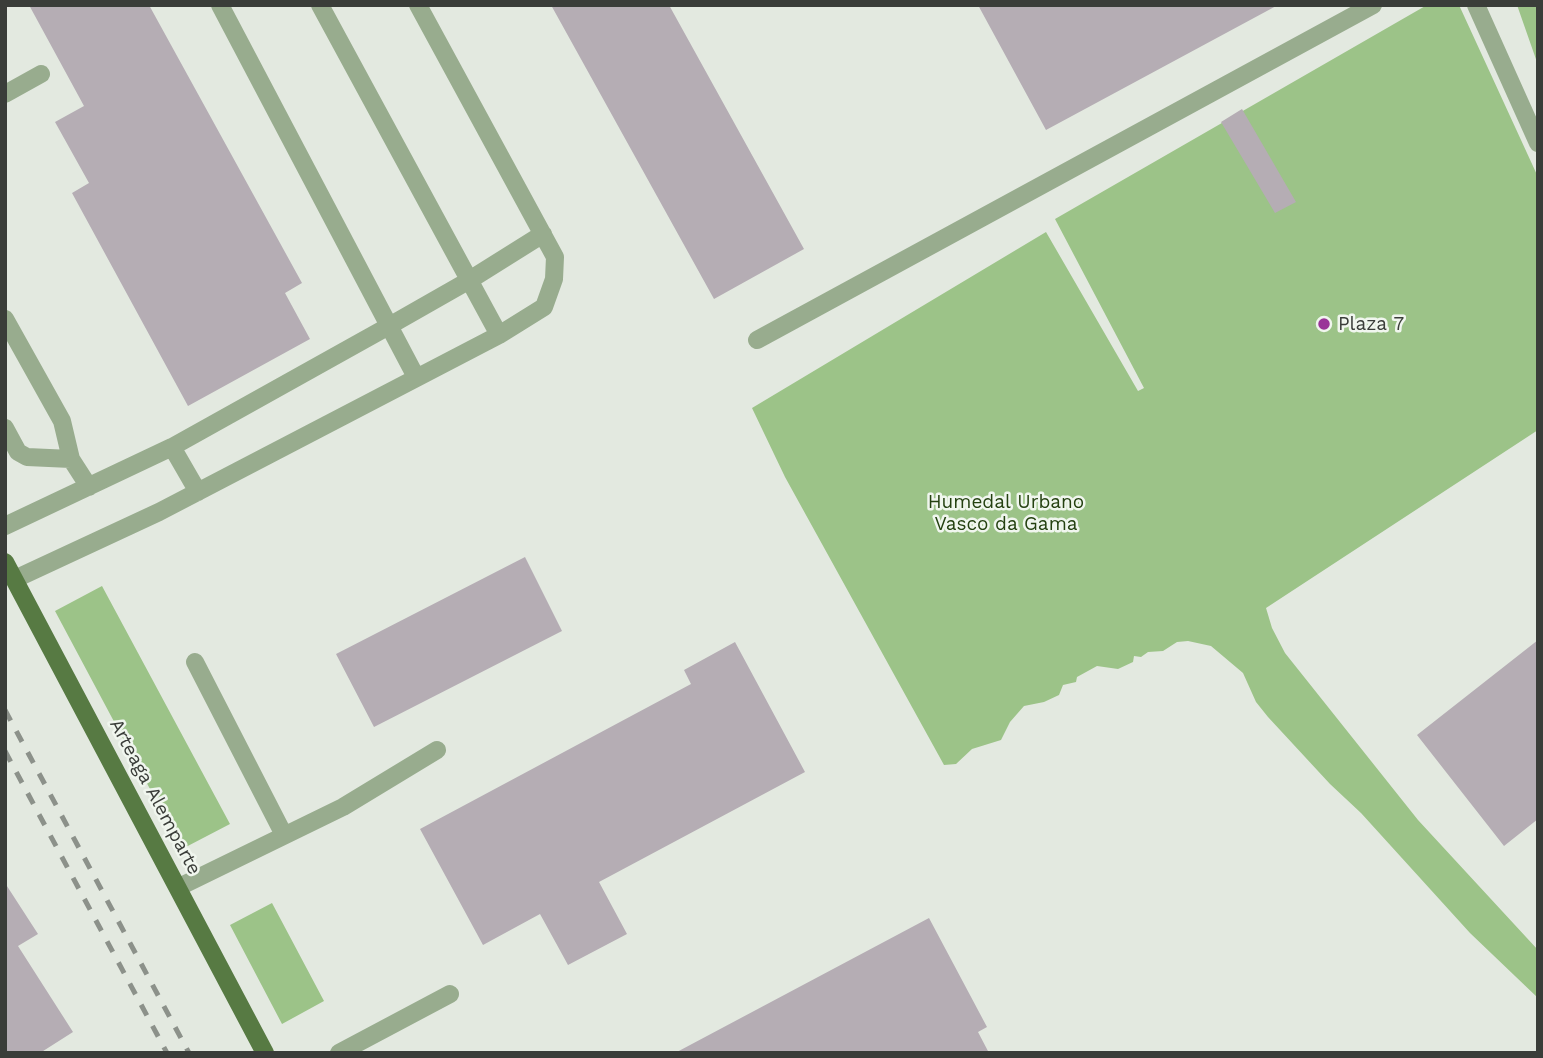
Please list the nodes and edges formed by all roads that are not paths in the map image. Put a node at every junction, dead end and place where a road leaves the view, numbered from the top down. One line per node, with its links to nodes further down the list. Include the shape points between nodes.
1 (220, 5): 12 (street)
2 (320, 5): 10 (street)
3 (418, 5): 9 (street)
4 (1373, 5): 14 (street)
5 (1476, 5): 8 (street)
6 (41, 74): 7 (street)
7 (5, 94)
8 (1538, 143)
9 (542, 234): 10 (street); 13 (street, via 555,257 554,279 544,307)
10 (468, 281): 12 (street); 13 (street)
11 (5, 319): 18 (street, via 62,421)
12 (389, 327): 15 (street); 17 (street)
13 (499, 335): 15 (street)
14 (757, 340)
15 (416, 377): 20 (street)
16 (5, 428): 18 (street, via 18,452 27,457)
17 (172, 446): 19 (street); 20 (street)
18 (71, 459): 19 (street)
19 (89, 487): 21 (street)
20 (198, 492): 23 (street)
21 (5, 526)
22 (5, 562): 23 (main road, Arteaga Alemparte)
23 (15, 579): 27 (main road, Arteaga Alemparte)
24 (195, 662): 26 (street)
25 (437, 750): 26 (street, via 343,807)
26 (284, 835): 27 (street)
27 (178, 887): 29 (main road, Arteaga Alemparte)
28 (450, 994): 30 (street)
29 (265, 1053)
30 (339, 1053)

